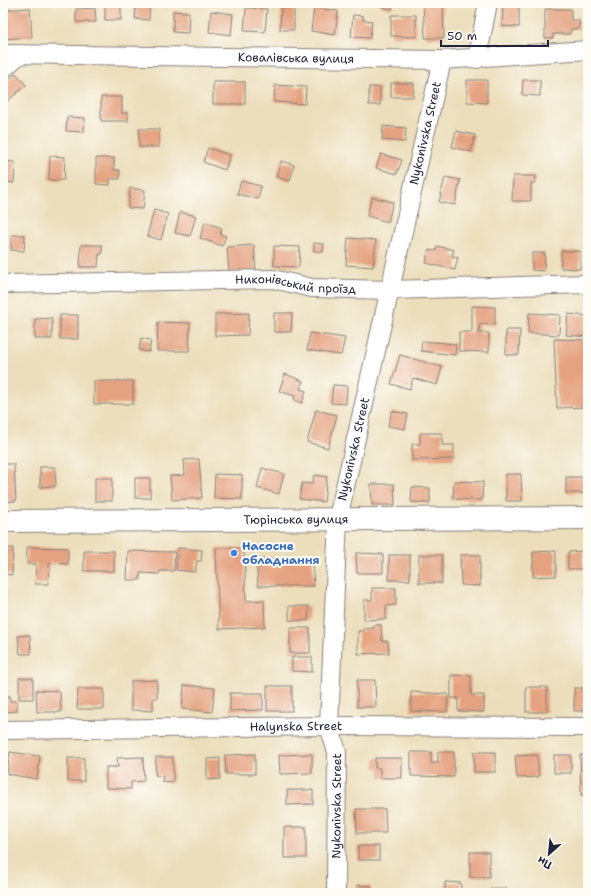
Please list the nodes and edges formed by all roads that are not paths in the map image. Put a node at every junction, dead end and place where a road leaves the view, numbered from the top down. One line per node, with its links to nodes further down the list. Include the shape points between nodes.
1 (488, 3): 4 (street)
2 (588, 50): 4 (street, Ковалівська вулиця)
3 (12, 54): 5 (street, Ковалівська вулиця); 6 (street)
4 (477, 59): 5 (street, Ковалівська вулиця)
5 (442, 60): 9 (street, Nykonivska Street)
6 (3, 69)
7 (3, 284): 9 (street, Никонівський проїзд, via 273,278 312,288)
8 (588, 284): 9 (street, Никонівський проїзд)
9 (391, 290): 10 (street, Nykonivska Street)
10 (338, 518): 11 (main road, Тюрінська вулиця); 12 (main road, Тюрінська вулиця); 13 (street, Nykonivska Street)
11 (588, 518)
12 (3, 521)
13 (330, 726): 14 (street, Halynska Street); 15 (street, Halynska Street); 16 (street, Nykonivska Street, via 337,752)
14 (588, 727)
15 (3, 730)
16 (336, 893)

